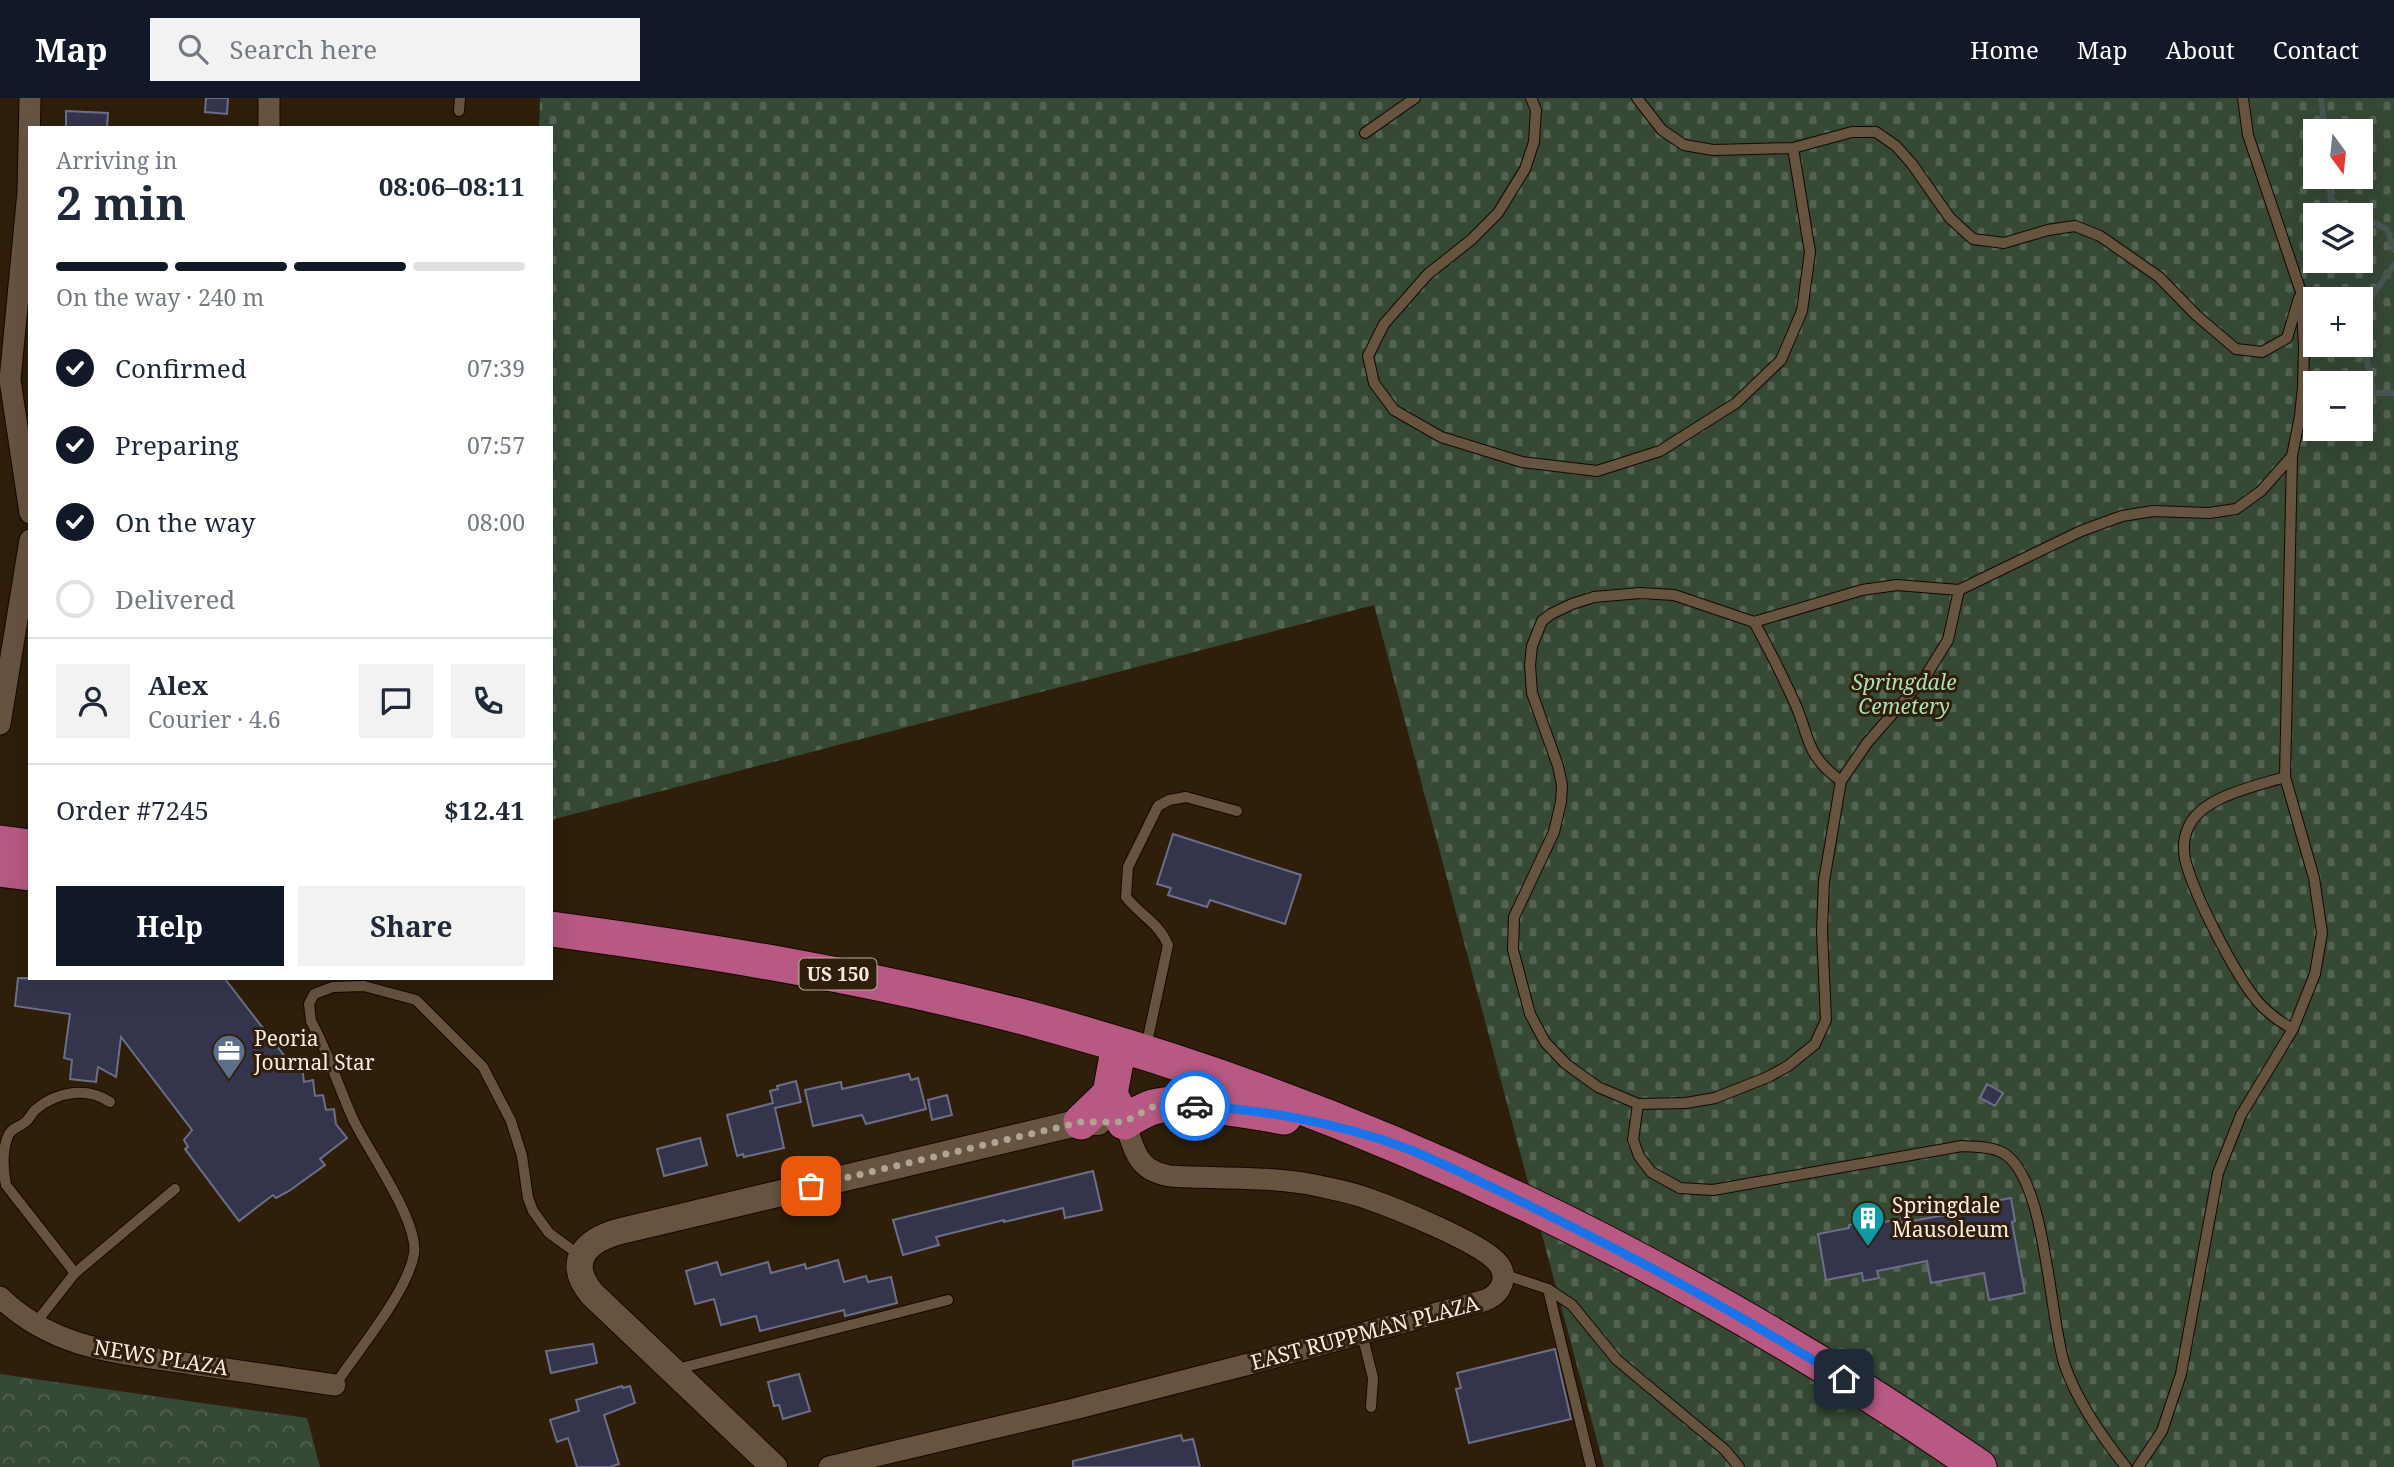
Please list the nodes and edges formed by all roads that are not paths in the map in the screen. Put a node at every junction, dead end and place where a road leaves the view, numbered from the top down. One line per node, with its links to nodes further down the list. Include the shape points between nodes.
1 (30, 98): 9 (street)
2 (269, 98): 10 (street)
3 (460, 98): 8 (lane)
4 (1416, 98): 11 (lane)
5 (1531, 98): 12 (lane, via 1534,142 1525,169 1498,213 1428,274 1384,324 1368,356 1374,383 1394,410 1441,437 1522,462 1597,471 1660,451 1736,403 1781,360 1802,311 1810,252)
6 (1637, 98): 12 (lane, via 1662,130 1684,145 1713,150)
7 (2243, 98): 14 (lane, via 2248,135)
8 (459, 111)
9 (29, 126)
10 (268, 126)
11 (1365, 132)
12 (1793, 148): 14 (lane, via 1852,132 1876,132 1896,146 1950,218 1973,239 2004,243 2075,226 2100,236 2159,277 2236,349 2262,352 2287,338)
13 (28, 192): 15 (street)
14 (2301, 292): 16 (lane, via 2303,387)
15 (13, 381): 17 (street)
16 (2292, 456): 19 (lane, via 2261,492 2236,509 2122,516); 22 (lane)
17 (28, 497)
18 (28, 552): 21 (street)
19 (1959, 590): 20 (lane, via 1897,585 1862,590); 23 (lane, via 1948,640 1925,677 1867,743)
20 (1754, 622): 23 (lane, via 1795,703 1808,745 1822,767); 33 (lane, via 1674,595 1610,595 1551,614 1542,621 1532,646 1532,693 1558,766 1561,802 1554,832 1514,918 1513,950 1530,1014 1545,1042 1598,1087)
21 (0, 724)
22 (2285, 777): 30 (lane, via 2314,878 2322,933 2315,974); 30 (lane, via 2214,802 2197,813 2184,842 2185,858 2201,898 2241,977 2258,1001)
23 (1841, 781): 33 (lane, via 1824,881 1826,1020 1815,1044 1778,1071 1715,1098)
24 (1237, 811): 31 (lane, via 1186,797 1169,800 1158,806 1128,867 1126,897 1162,930 1168,945)
25 (0, 843): 26 (highway)
26 (28, 847)
27 (0, 869): 28 (highway)
28 (28, 873)
29 (553, 929): 31 (highway, US 150, via 743,957 884,984 1017,1015)
30 (2293, 1029): 55 (lane, via 2241,1115 2218,1173 2181,1374 2162,1432)
31 (1131, 1049): 34 (highway); 36 (highway, US 150, via 1264,1092)
32 (110, 1102): 39 (lane, via 98,1094 65,1094 16,1126 5,1147 6,1185)
33 (1639, 1104): 54 (lane, via 1633,1140 1639,1156 1651,1172 1680,1188 1713,1190 1962,1146 2001,1151 2018,1166 2039,1228 2064,1364 2098,1429)
34 (1117, 1108): 35 (highway); 36 (highway, via 1221,1107 1315,1123); 40 (street, via 1140,1162 1151,1171 1311,1184 1364,1198 1471,1245 1496,1261)
35 (1081, 1122): 38 (street, via 612,1233 594,1241)
36 (1411, 1151): 53 (highway, US 150, via 1546,1213 1692,1290 1823,1366)
37 (176, 1189): 39 (lane)
38 (582, 1257): 46 (street, via 580,1273 587,1288); 47 (lane, via 549,1233 533,1212 512,1121 483,1067 416,1000 364,986 333,987 314,995 309,1004 311,1021 414,1240 408,1276)
39 (75, 1273): 44 (lane)
40 (1503, 1274): 41 (lane); 45 (street, EAST RUPPMAN PLAZA, via 1500,1289 1486,1300)
41 (1548, 1289): 51 (lane); 52 (lane, via 1572,1305 1617,1360 1725,1450)
42 (0, 1297): 44 (street, NEWS PLAZA)
43 (948, 1300): 46 (lane)
44 (34, 1325): 47 (street, NEWS PLAZA, via 98,1350)
45 (1362, 1334): 48 (lane, via 1373,1378); 50 (street, EAST RUPPMAN PLAZA)
46 (670, 1370): 49 (street)
47 (335, 1385)
48 (1371, 1407)
49 (774, 1467)
50 (829, 1467)
51 (1591, 1467)
52 (1739, 1467)
53 (1979, 1467)
54 (2126, 1467)
55 (2137, 1467)

